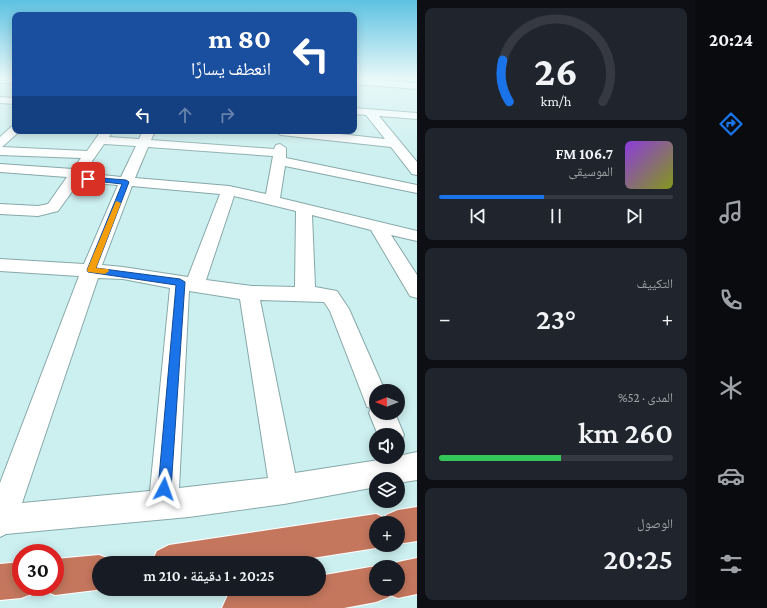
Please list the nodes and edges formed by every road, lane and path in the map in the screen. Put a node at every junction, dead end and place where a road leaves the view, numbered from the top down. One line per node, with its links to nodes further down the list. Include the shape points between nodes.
1 (357, 111): 2 (street)
2 (370, 113): 3 (street); 10 (street)
3 (417, 116)
4 (12, 133): 9 (street)
5 (281, 134): 13 (street)
6 (307, 134): 10 (street)
7 (104, 136): 8 (street); 12 (street)
8 (147, 137): 13 (street); 18 (street)
9 (0, 144)
10 (395, 144): 14 (street)
11 (0, 151): 12 (street)
12 (91, 155): 17 (street)
13 (279, 157): 19 (street); 21 (street)
14 (412, 158): 16 (street)
15 (0, 168): 17 (street)
16 (417, 171)
17 (77, 176): 18 (street); 22 (street, via 57,204 49,210)
18 (126, 182): 20 (street); 27 (street)
19 (417, 189)
20 (229, 190): 21 (street); 28 (street)
21 (272, 200): 23 (street)
22 (0, 208)
23 (304, 208): 24 (street); 31 (street)
24 (377, 226): 25 (street); 29 (street)
25 (417, 236)
26 (0, 265): 27 (street)
27 (91, 270): 28 (street); 36 (street)
28 (188, 284): 30 (street); 35 (street)
29 (417, 291)
30 (249, 293): 31 (street); 34 (street)
31 (304, 294): 32 (street, via 326,295 336,303)
32 (370, 384)
33 (406, 463): 34 (street)
34 (284, 490): 35 (street)
35 (163, 505): 36 (street)
36 (0, 521)
37 (417, 524): 38 (highway)
38 (405, 526)
39 (369, 531): 40 (highway)
40 (213, 556)
41 (92, 573): 42 (highway)
42 (64, 576)
43 (417, 576): 44 (highway)
44 (405, 579)
45 (12, 581): 46 (highway)
46 (0, 582)
47 (369, 586): 48 (highway)
48 (289, 604): 49 (highway)
49 (240, 608)

